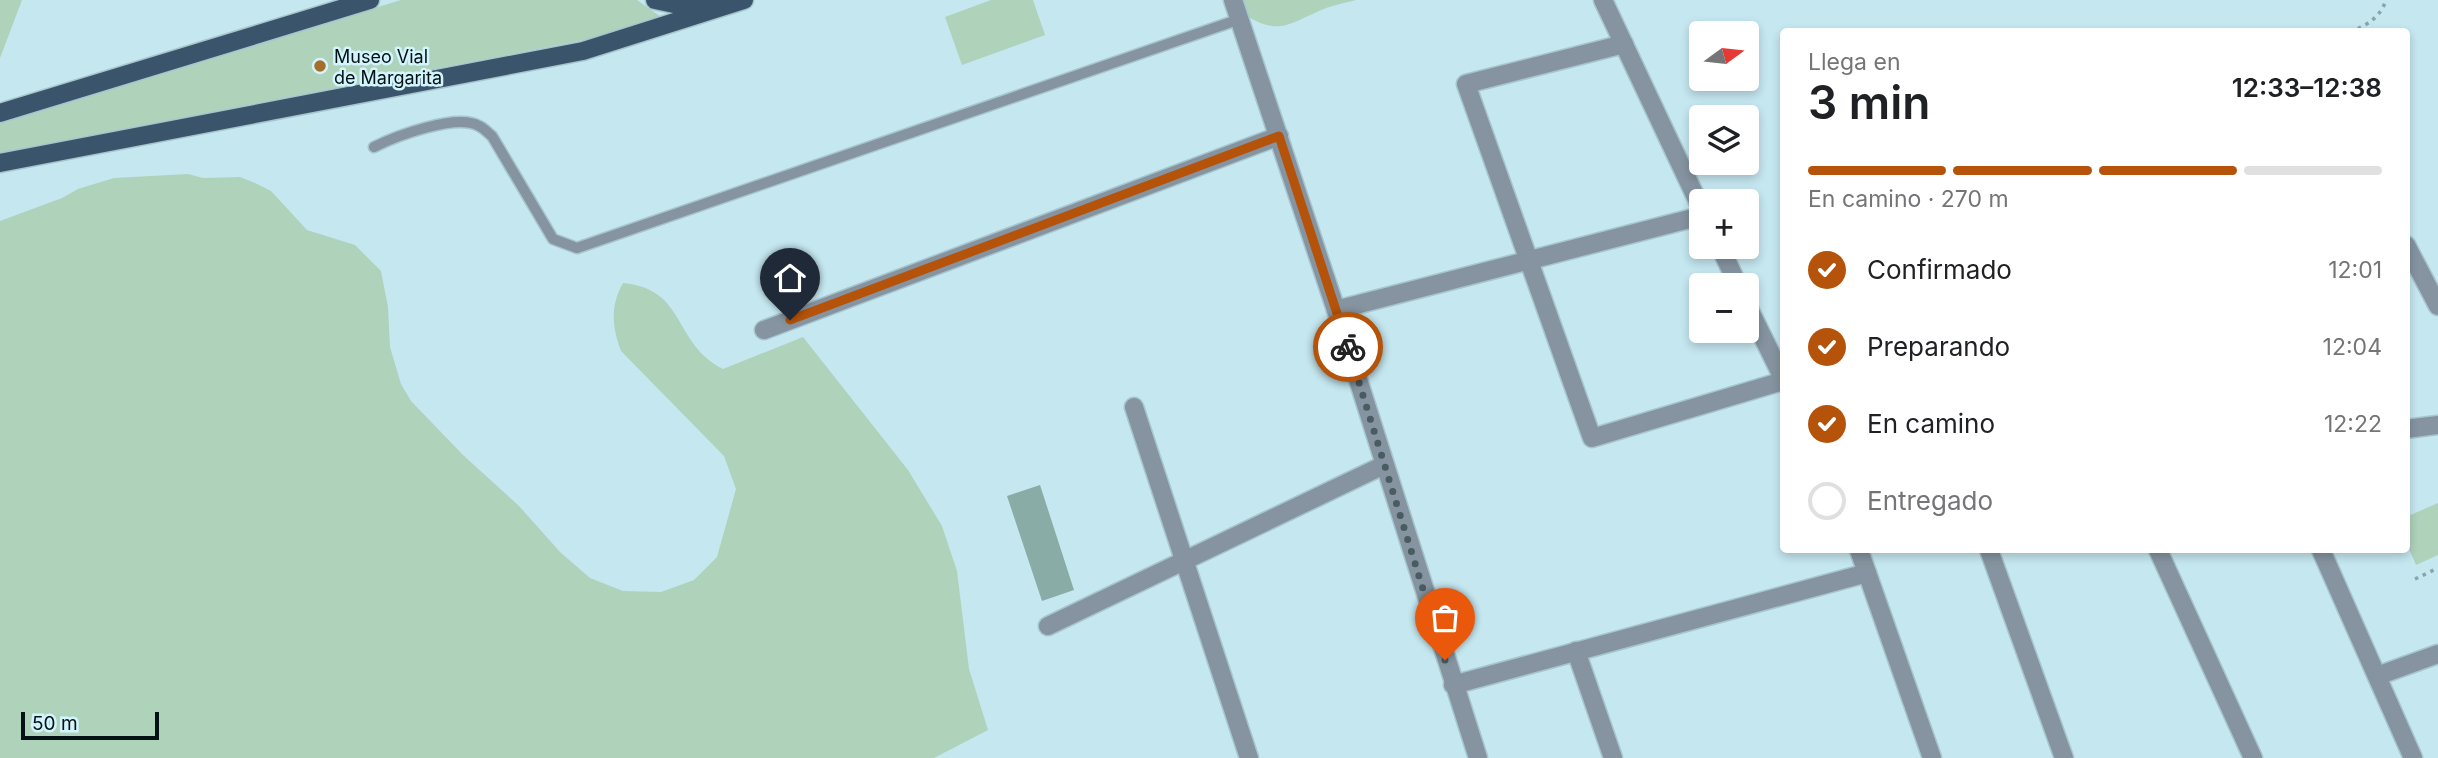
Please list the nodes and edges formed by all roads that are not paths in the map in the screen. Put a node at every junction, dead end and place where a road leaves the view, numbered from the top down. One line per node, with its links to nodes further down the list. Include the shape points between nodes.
1 (370, 0): 9 (main road)
2 (655, 0): 3 (main road, via 688,7)
3 (735, 0)
4 (744, 0): 12 (main road, via 583,51)
5 (1233, 0): 7 (street)
6 (1603, 0): 8 (street)
7 (1240, 19): 10 (street); 11 (lane, via 577,248 553,239 492,136 478,125 464,122 431,127)
8 (1624, 44): 13 (street); 16 (street, via 1466,84)
9 (0, 113)
10 (1279, 136): 18 (street); 19 (street)
11 (374, 147)
12 (0, 163)
13 (1692, 189)
14 (1689, 219): 16 (street)
15 (2410, 253): 17 (street)
16 (1529, 260): 18 (street); 22 (street, via 1592,438)
17 (2438, 306)
18 (1336, 310): 26 (street)
19 (764, 330)
20 (1759, 330): 21 (street)
21 (1780, 373)
22 (1780, 380)
23 (1134, 407): 31 (street)
24 (2438, 425): 25 (street)
25 (2410, 428)
26 (1384, 464): 31 (street); 37 (street)
27 (1860, 553): 32 (street)
28 (1990, 553): 42 (street)
29 (2159, 553): 43 (street)
30 (2322, 553): 36 (street)
31 (1184, 561): 33 (street); 38 (street)
32 (1867, 573): 34 (street); 41 (street)
33 (1048, 626)
34 (1576, 651): 37 (street); 40 (street)
35 (2438, 654): 36 (street)
36 (2377, 676): 44 (street)
37 (1453, 685): 39 (street)
38 (1249, 758)
39 (1479, 758)
40 (1613, 758)
41 (1933, 758)
42 (2064, 758)
43 (2253, 758)
44 (2413, 758)

